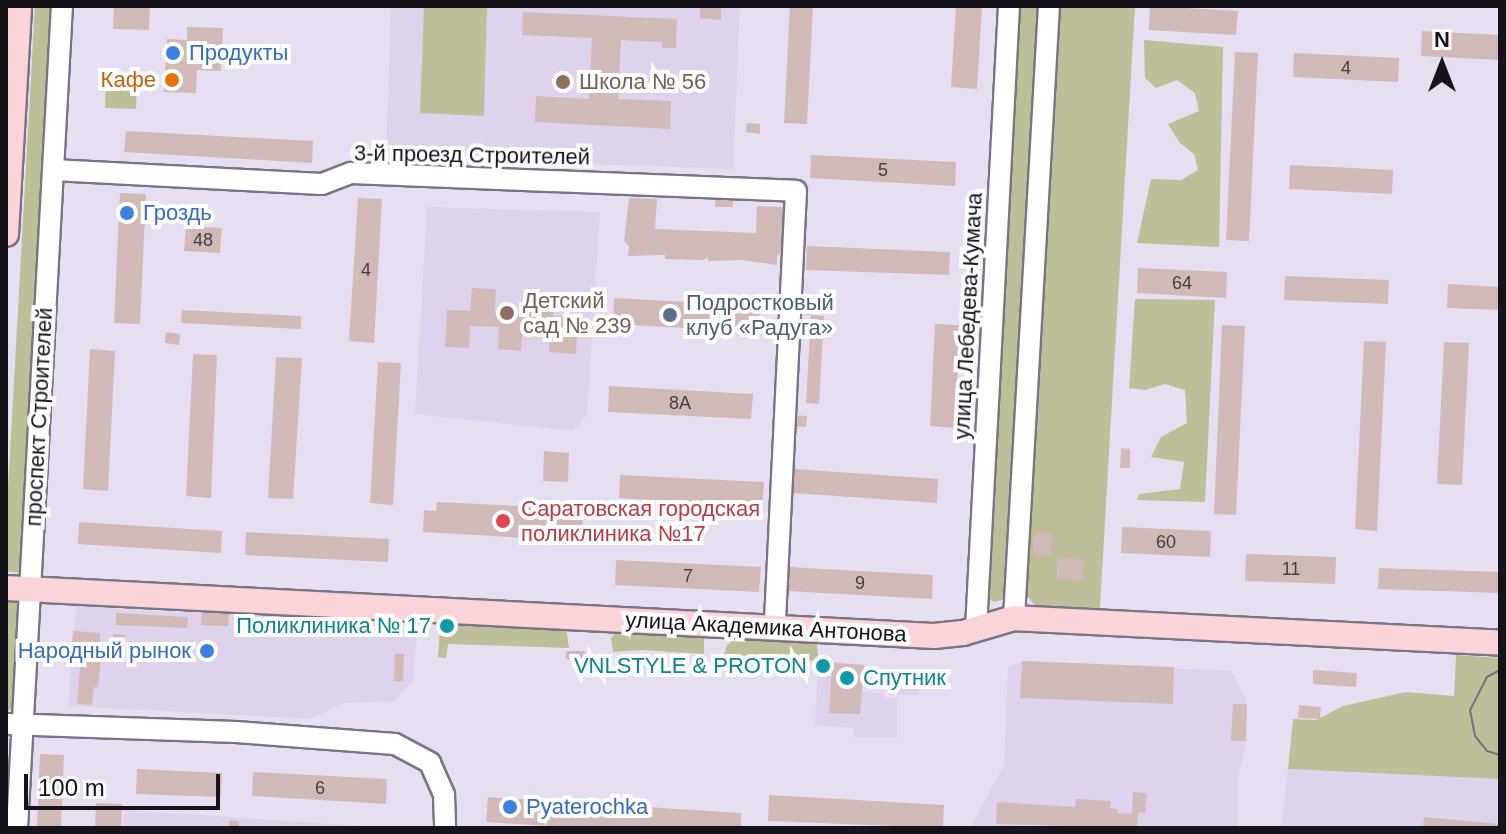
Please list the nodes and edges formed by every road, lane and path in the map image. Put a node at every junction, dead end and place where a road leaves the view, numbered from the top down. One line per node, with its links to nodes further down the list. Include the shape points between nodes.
1 (19, 6): 6 (main road)
2 (62, 6): 5 (street, проспект Строителей)
3 (1009, 6): 10 (street, улица Лебедева-Кумача)
4 (1049, 6): 8 (street)
5 (53, 170): 7 (street, проспект Строителей); 9 (street, 3-й проезд Строителей, via 322,184 351,173 796,191)
6 (6, 234)
7 (18, 589): 9 (main road, улица Академика Антонова); 12 (street, проспект Строителей)
8 (1014, 618): 10 (main road, улица Академика Антонова); 11 (main road, улица Академика Антонова)
9 (775, 627): 10 (main road, улица Академика Антонова, via 934,636)
10 (976, 629)
11 (1500, 643)
12 (14, 723): 13 (street, проспект Строителей); 14 (street, via 395,744 430,763 444,795)
13 (17, 828)
14 (445, 828)

